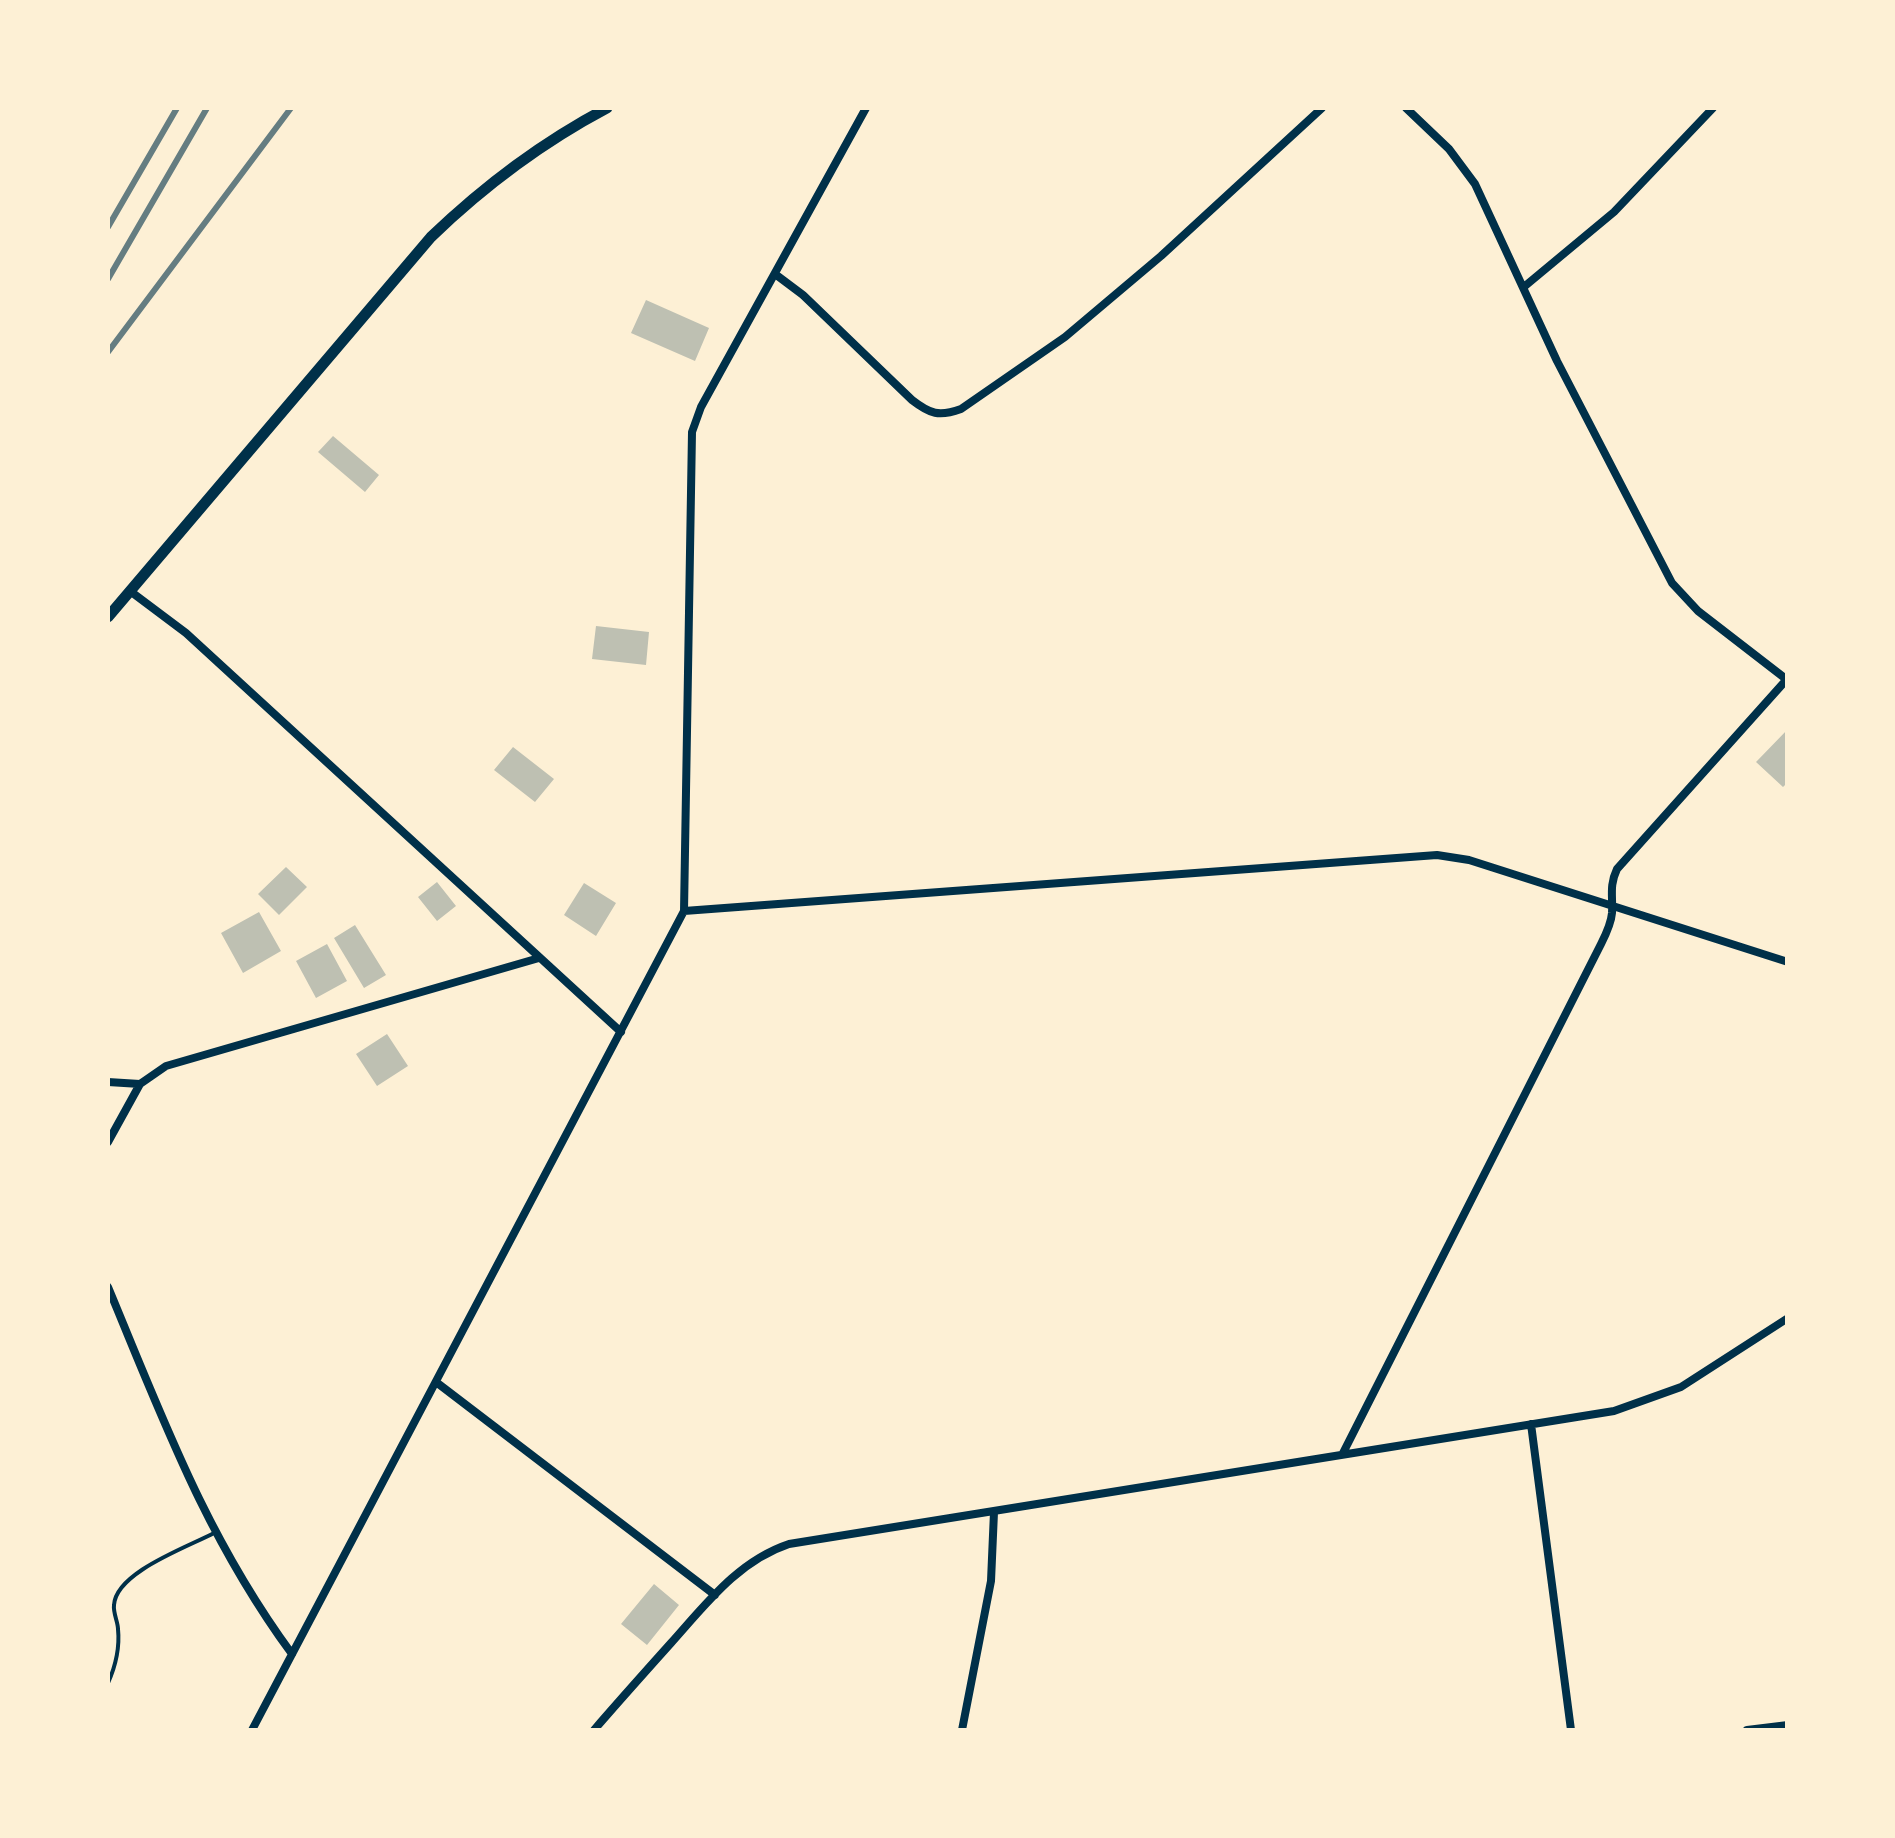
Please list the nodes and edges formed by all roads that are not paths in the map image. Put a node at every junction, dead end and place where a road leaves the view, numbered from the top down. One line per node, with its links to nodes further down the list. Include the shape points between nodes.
1 (607, 108): 8 (main road, via 523,156 430,237)
2 (866, 108): 6 (street)
3 (1322, 108): 6 (street, via 1065,337 943,416 912,400)
4 (1406, 108): 7 (street, via 1475,184)
5 (1713, 108): 7 (street, via 1614,212)
6 (775, 274): 12 (street, via 692,432)
7 (1524, 286): 10 (street, via 1672,583 1698,611)
8 (130, 591): 9 (main road); 13 (street, via 186,633)
9 (108, 616)
10 (1787, 678): 11 (street, via 1617,869 1610,882)
11 (1612, 908): 12 (street, via 1437,855); 14 (street); 23 (street, via 1600,946)
12 (684, 911): 15 (street)
13 (539, 958): 15 (street); 17 (street, via 166,1066)
14 (1788, 962)
15 (620, 1032): 21 (street)
16 (108, 1082): 17 (street)
17 (140, 1084): 18 (street)
18 (108, 1142)
19 (108, 1287): 25 (street)
20 (1788, 1318): 22 (street, via 1648,1401)
21 (436, 1382): 26 (street); 28 (street)
22 (1531, 1424): 23 (street); 34 (street)
23 (1343, 1453): 24 (street)
24 (994, 1512): 26 (street, via 789,1544 765,1552); 33 (street, via 991,1581)
25 (214, 1533): 27 (lane, via 132,1576); 28 (street)
26 (715, 1594): 32 (street)
27 (111, 1604): 29 (lane, via 118,1663)
28 (292, 1654): 31 (street)
29 (108, 1683)
30 (1788, 1725): 35 (street)
31 (252, 1730)
32 (594, 1730)
33 (962, 1730)
34 (1572, 1730)
35 (1747, 1730)

